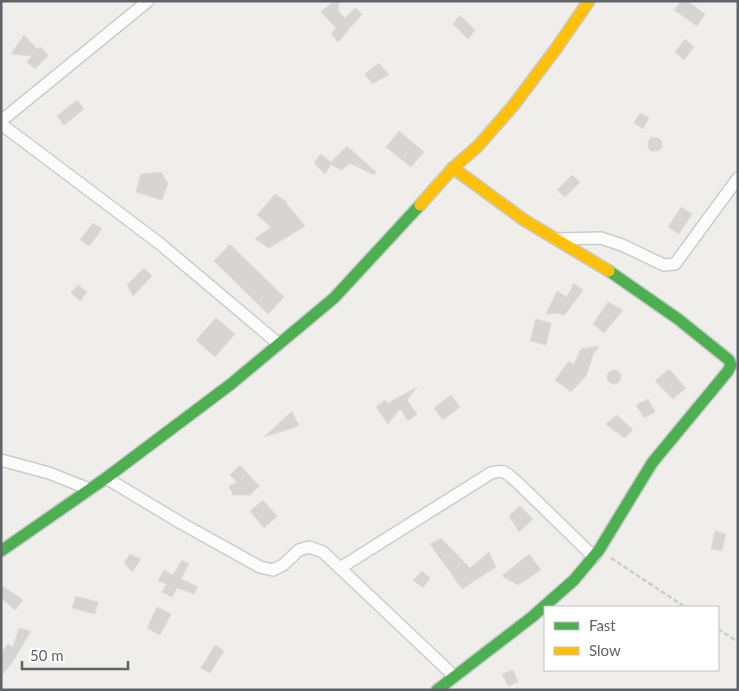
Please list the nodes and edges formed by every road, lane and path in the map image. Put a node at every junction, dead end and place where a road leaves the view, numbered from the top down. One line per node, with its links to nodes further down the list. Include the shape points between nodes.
1 (148, 1): 3 (street)
2 (589, 1): 4 (street, via 512,106 478,146)
3 (1, 122): 7 (street, via 159,243)
4 (453, 168): 6 (street, via 524,220); 7 (street, via 334,298)
5 (738, 178): 6 (street, via 675,264 664,265 601,238)
6 (557, 239): 12 (street, via 678,319 730,365 652,463)
7 (279, 344): 9 (street)
8 (1, 460): 10 (street, via 49,473)
9 (106, 478): 10 (street); 13 (street, via 260,567 274,570 298,550 309,547 323,552)
10 (89, 489): 11 (street)
11 (1, 551)
12 (597, 554): 13 (street, via 517,482 500,471 491,473); 14 (street); 16 (path)
13 (340, 568): 19 (street)
14 (544, 606)
15 (544, 606): 19 (street)
16 (683, 606)
17 (719, 630): 18 (path)
18 (738, 642)
19 (454, 676): 20 (street)
20 (437, 690)

